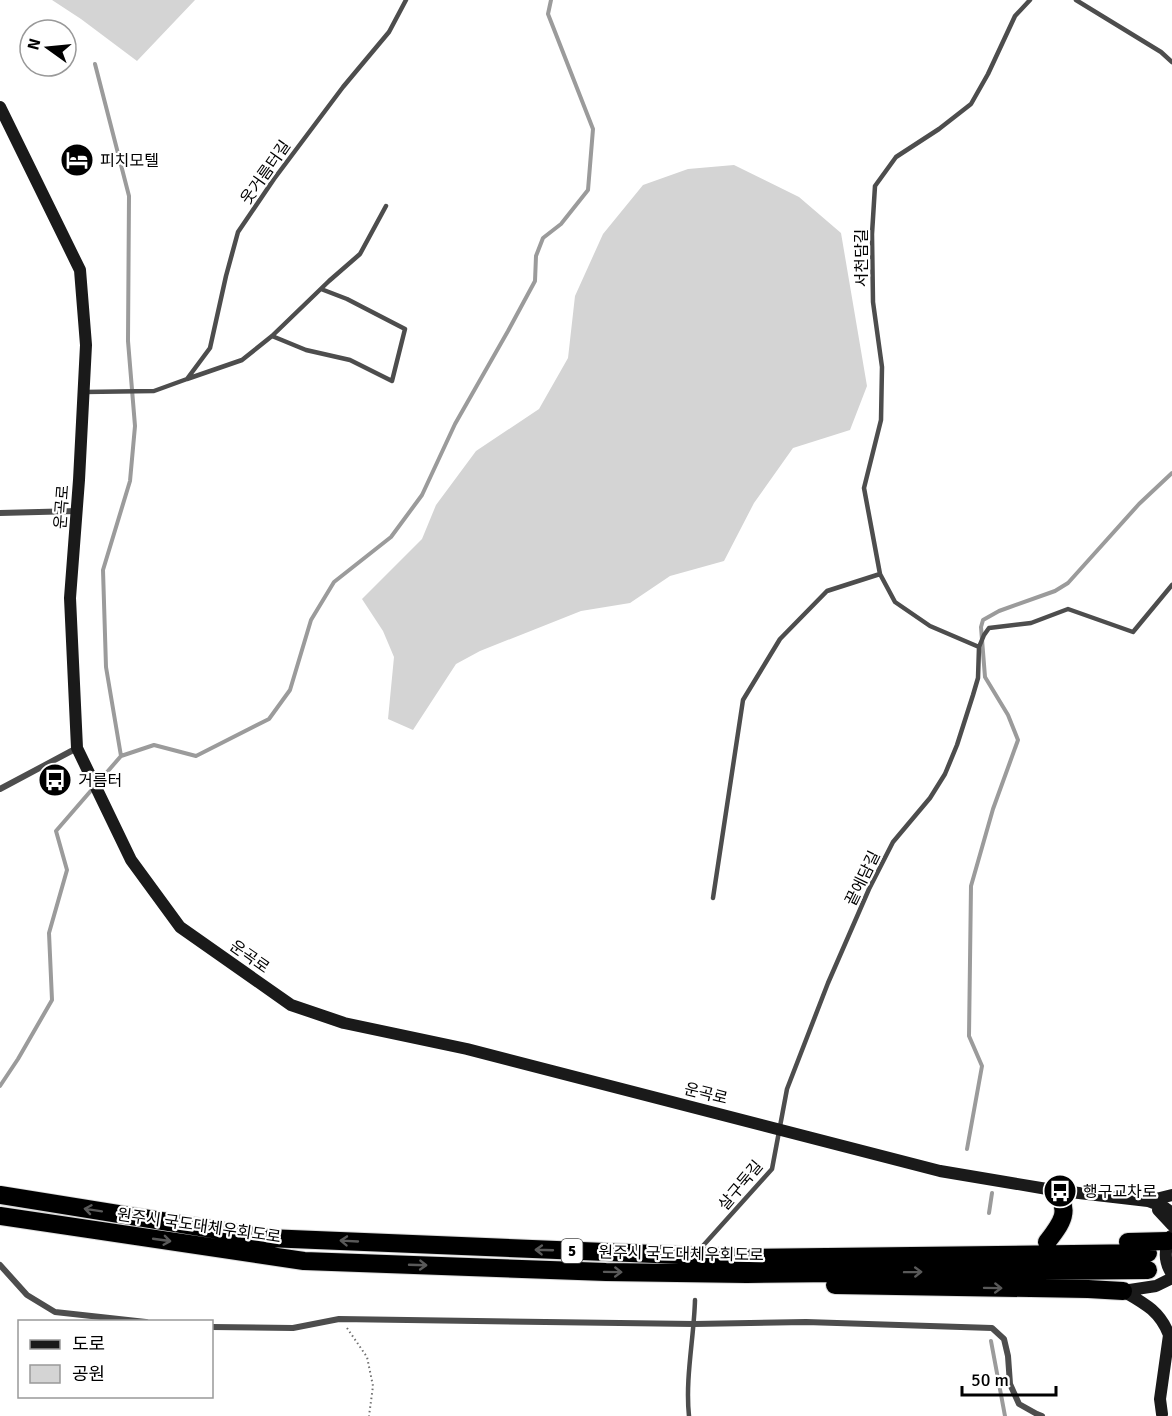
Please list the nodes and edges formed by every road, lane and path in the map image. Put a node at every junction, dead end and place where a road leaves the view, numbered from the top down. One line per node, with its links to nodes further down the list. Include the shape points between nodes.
1 (406, 0): 9 (lane, 웃거름터길, via 390,32 322,114 238,232 210,348)
2 (1030, 0): 13 (lane, 서천담길, via 1016,16 971,104 896,157 875,186 873,302 882,367 881,420 864,488)
3 (1076, 0): 4 (lane)
4 (1172, 62)
5 (0, 107): 10 (street, 운곡로, via 80,270 87,345)
6 (386, 206): 7 (lane, via 360,254)
7 (321, 289): 8 (lane); 8 (lane, via 405,329 392,381 350,360 306,350)
8 (272, 336): 9 (lane, via 242,360)
9 (187, 379): 10 (lane, via 154,391)
10 (84, 392): 11 (street, 운곡로)
11 (77, 511): 12 (street); 16 (street, 운곡로, via 70,598)
12 (0, 513)
13 (880, 574): 15 (lane, via 895,602 930,626); 18 (lane, via 827,591 780,639 743,700)
14 (1172, 585): 15 (lane, 끝에담길, via 1133,632 1068,609 1031,623 989,628)
15 (980, 646): 19 (lane, 끝에담길, via 978,678 945,774 893,842 869,889 787,1089)
16 (80, 753): 17 (street); 19 (street, 운곡로, via 131,860 180,927 291,1005 344,1023 467,1048)
17 (0, 789)
18 (713, 898)
19 (780, 1129): 20 (street, 운곡로, via 940,1171); 28 (lane, 살구둑길, via 772,1169)
20 (1053, 1190): 23 (street, 운곡로); 27 (highway, via 1064,1206 1058,1228)
21 (0, 1195): 31 (highway, 5, one-way to 21, via 267,1238)
22 (1172, 1195): 23 (street)
23 (1148, 1202): 24 (street); 26 (street)
24 (1172, 1213)
25 (0, 1216): 31 (highway, 원주시 국도대체우회도로 / 5, one-way to 31, via 304,1261 606,1272)
26 (1171, 1234): 27 (highway); 32 (street, via 1165,1255)
27 (1047, 1242): 31 (highway, via 782,1248)
28 (701, 1248)
29 (1148, 1262): 31 (highway, 5)
30 (0, 1265): 36 (street, via 27,1295 55,1312)
31 (750, 1266): 33 (highway, one-way to 33, via 781,1284)
32 (1172, 1276): 33 (street, via 1156,1286)
33 (1123, 1291): 40 (street, via 1150,1307 1170,1335 1160,1399)
34 (695, 1300): 37 (lane)
35 (339, 1319): 37 (street); 38 (street, via 293,1328); 41 (path, via 367,1357 373,1386)
36 (128, 1320)
37 (694, 1324): 42 (lane, via 687,1397); 43 (street, via 806,1322 992,1328 1004,1338 1011,1384 1019,1404)
38 (213, 1327)
39 (1172, 1364): 40 (street)
40 (1162, 1415)
41 (369, 1416)
42 (689, 1416)
43 (1042, 1416)

